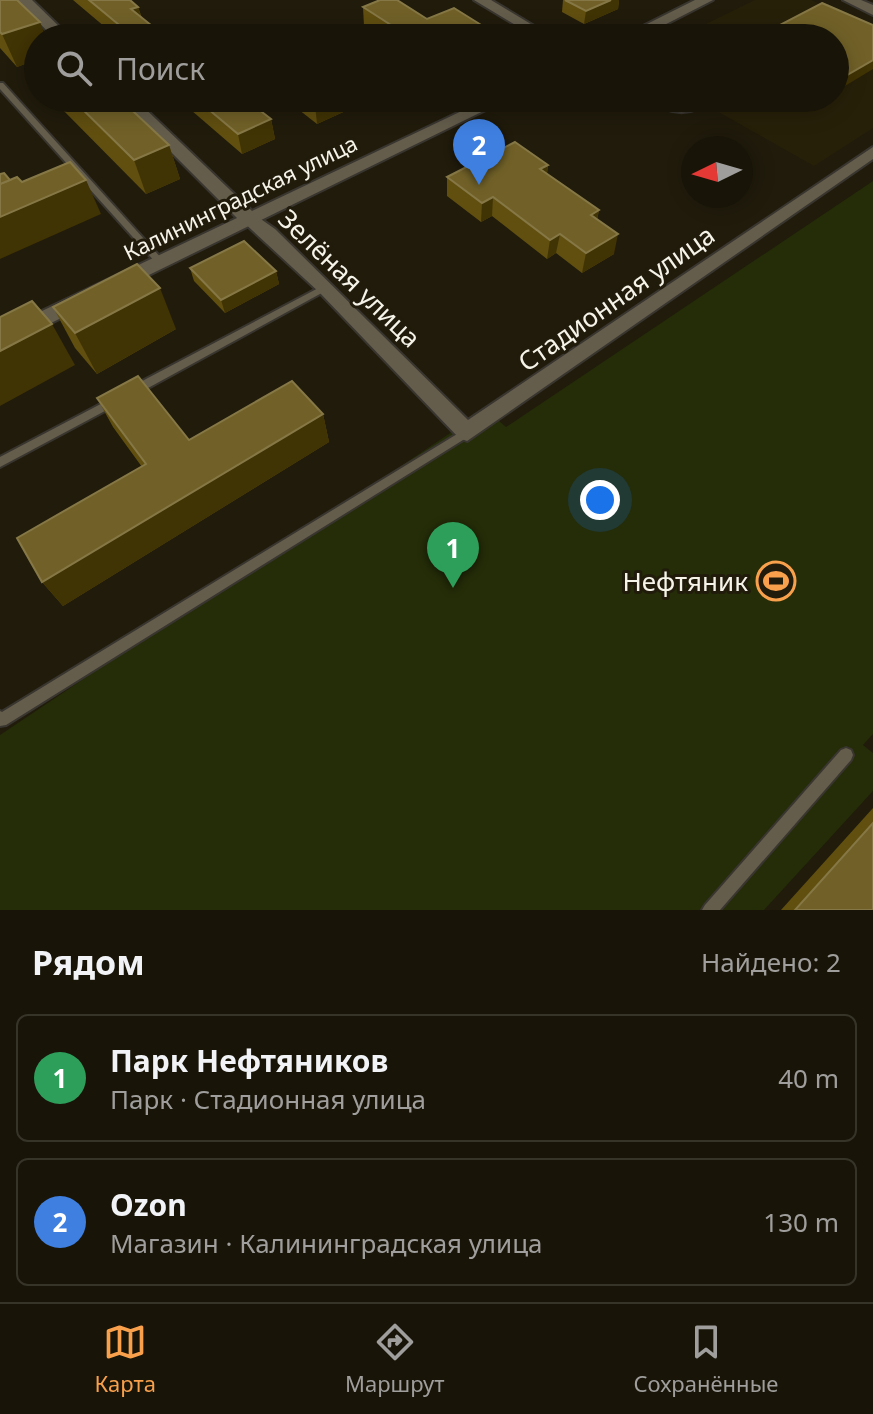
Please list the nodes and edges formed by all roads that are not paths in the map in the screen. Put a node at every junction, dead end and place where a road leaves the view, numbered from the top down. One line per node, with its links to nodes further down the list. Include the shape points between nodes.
1 (24, 0): 6 (street)
2 (481, 0): 7 (street)
3 (706, 0): 8 (street)
4 (850, 0): 5 (street)
5 (873, 11)
6 (49, 24)
7 (523, 24)
8 (656, 24)
9 (0, 85): 10 (lane)
10 (24, 111)
11 (24, 112): 15 (lane)
12 (139, 112): 17 (street, Зелёная улица)
13 (473, 112): 17 (street, Калининградская улица)
14 (873, 152): 21 (street, Стадионная улица)
15 (88, 182): 16 (lane); 18 (lane)
16 (73, 188)
17 (249, 219): 18 (street, Калининградская улица); 19 (street, Зелёная улица)
18 (160, 262): 20 (street, Калининградская улица)
19 (326, 287): 21 (street, Зелёная улица); 22 (lane)
20 (0, 340)
21 (467, 432): 23 (lane)
22 (0, 462)
23 (0, 718)
24 (846, 755): 25 (lane)
25 (710, 910)

